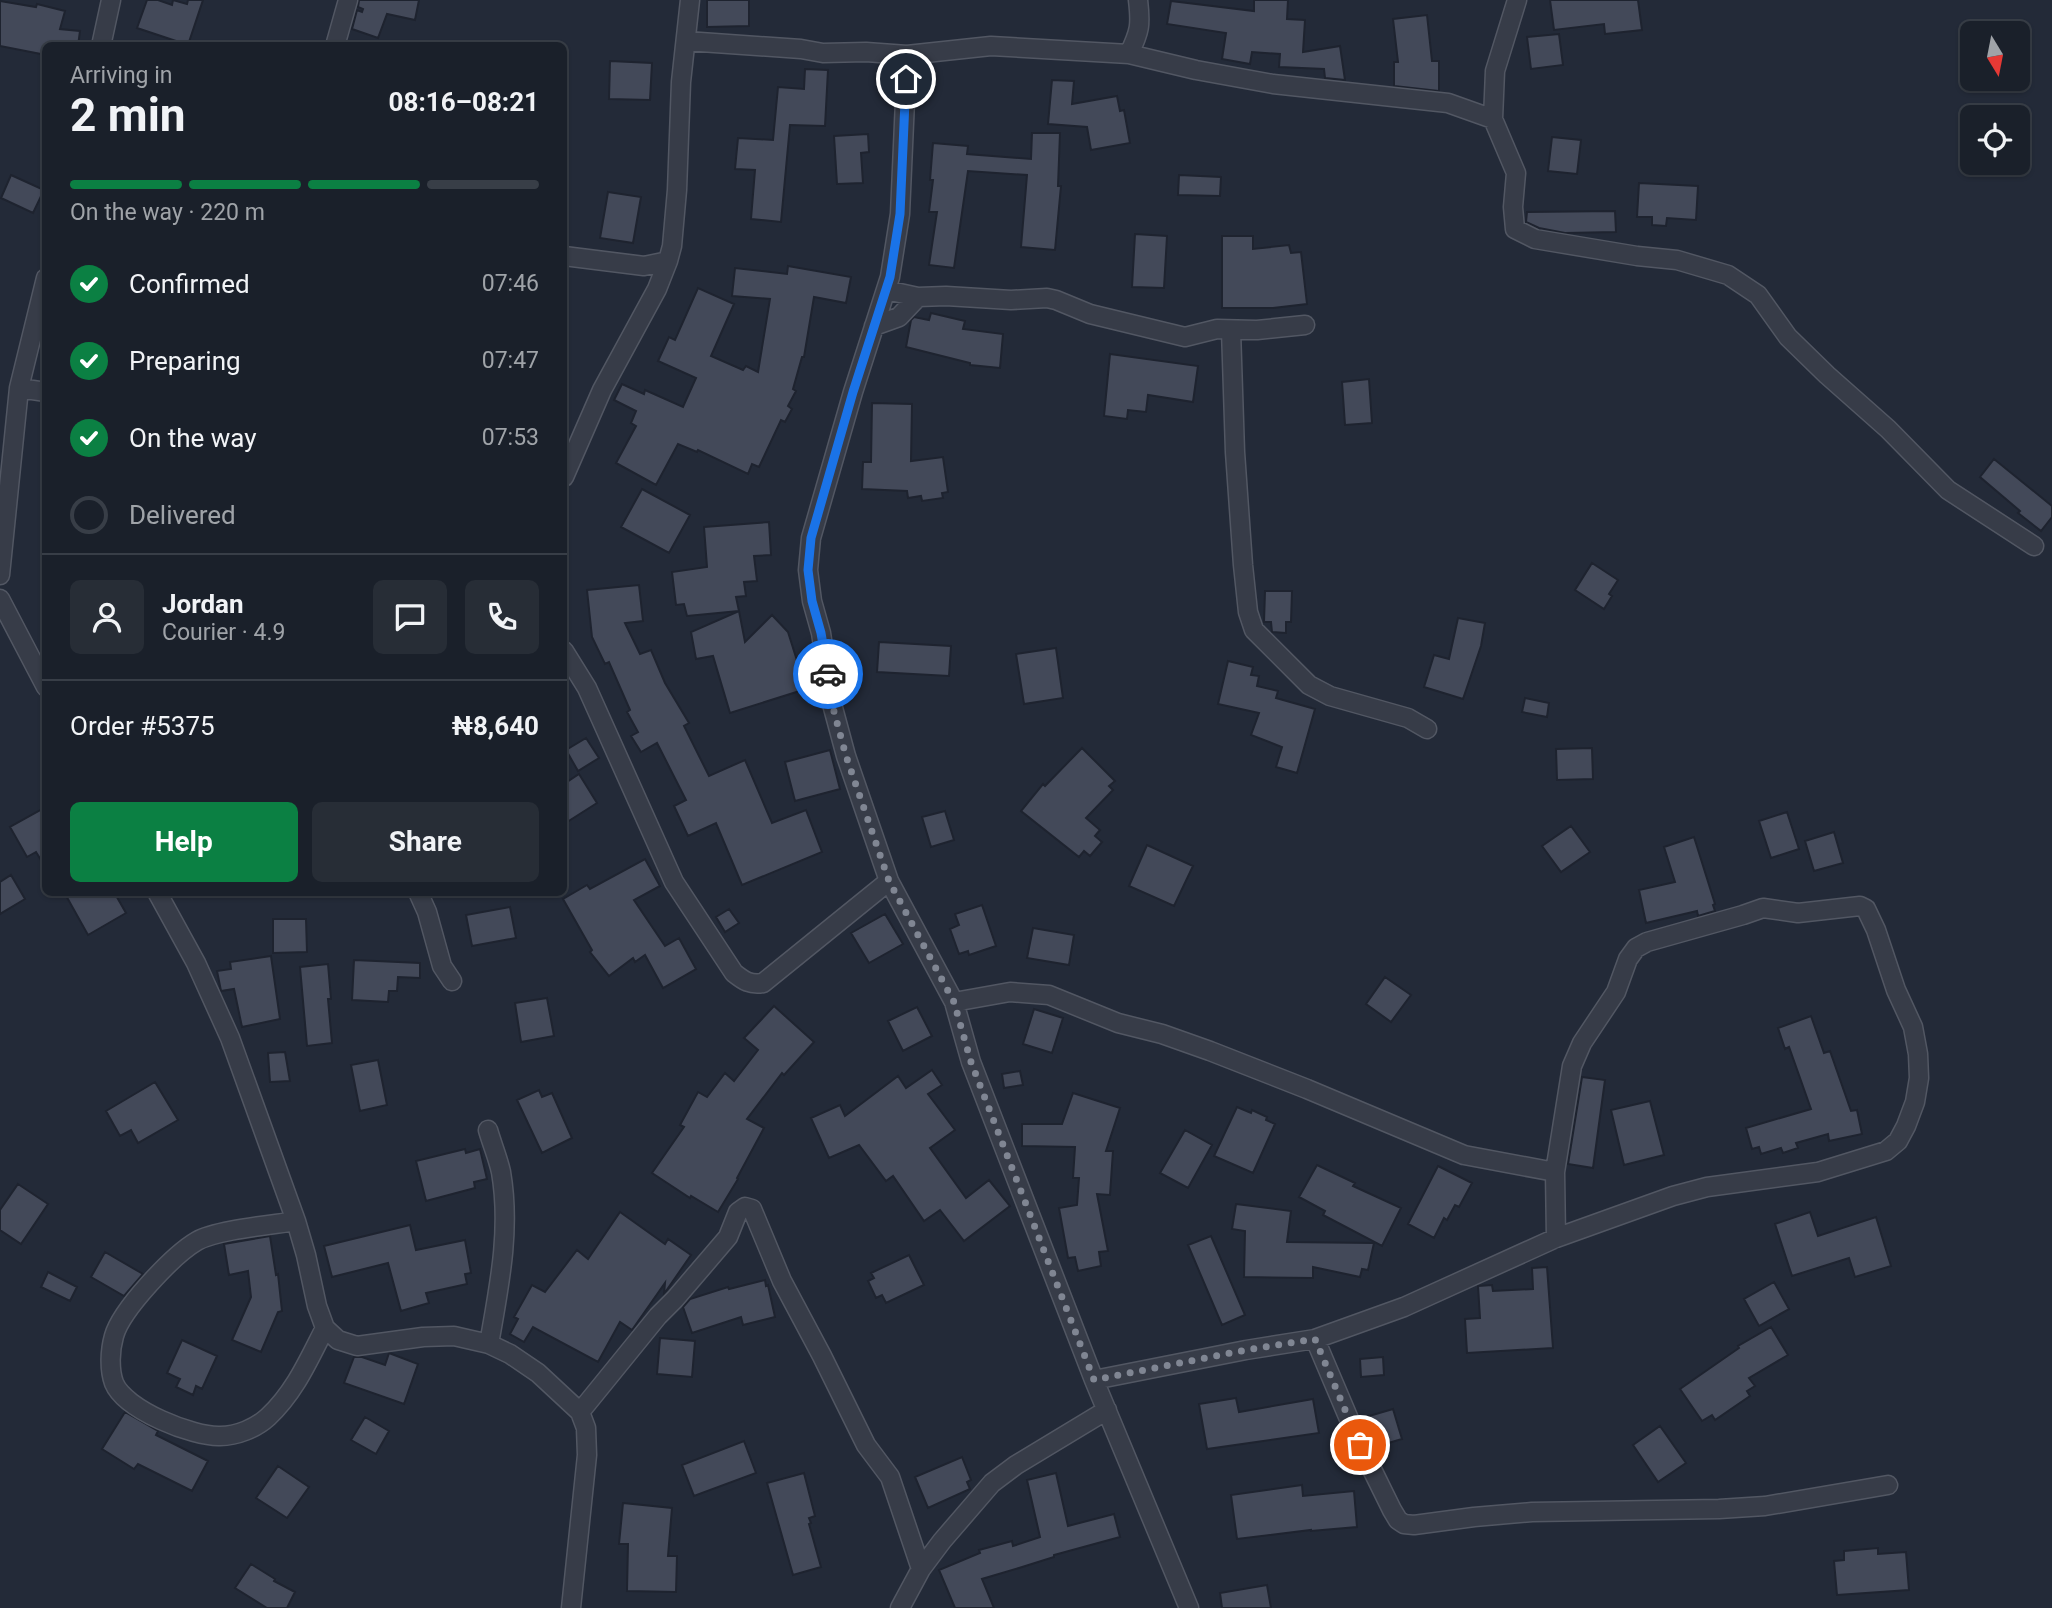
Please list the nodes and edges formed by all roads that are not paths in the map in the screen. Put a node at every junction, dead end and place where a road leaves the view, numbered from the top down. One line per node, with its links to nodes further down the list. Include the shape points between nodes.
1 (111, 0): 7 (street)
2 (348, 0): 8 (street)
3 (690, 0): 6 (street)
4 (1138, 0): 9 (street, via 1139,34)
5 (1517, 0): 11 (street, via 1495,71)
6 (685, 41): 10 (street); 13 (street, via 677,190)
7 (102, 42)
8 (336, 42)
9 (1129, 54): 10 (street, via 991,46); 11 (street, via 1273,84 1448,103)
10 (907, 55): 16 (street, via 900,214)
11 (1493, 120): 25 (street, via 1516,173 1516,229 1535,239 1677,260 1728,275 1758,295 1788,337 1948,489)
12 (567, 256): 14 (street)
13 (668, 261): 14 (street); 15 (street)
14 (644, 266): 15 (street)
15 (657, 289): 24 (street, via 602,390)
16 (886, 290): 18 (street); 20 (street)
17 (42, 294): 22 (street)
18 (918, 297): 20 (street, via 899,317); 21 (street, via 1046,298 1090,314 1185,337)
19 (1305, 325): 21 (street)
20 (874, 326): 31 (street, via 811,538 808,570 832,704)
21 (1231, 330): 30 (street, via 1242,565 1254,630 1309,685 1330,696 1408,718)
22 (19, 388): 23 (street); 26 (street)
23 (42, 391)
24 (567, 470)
25 (2034, 545)
26 (0, 575)
27 (0, 599): 29 (street)
28 (567, 656): 31 (street, via 587,688 674,882 744,982 763,983)
29 (42, 679)
30 (1427, 729)
31 (889, 881): 35 (street)
32 (158, 896): 38 (street, via 230,1038)
33 (420, 896): 34 (street, via 442,966)
34 (452, 981)
35 (954, 1002): 37 (street, via 1010,992 1049,995 1118,1023 1210,1051 1464,1155); 43 (street, via 971,1062)
36 (488, 1130): 42 (street, via 500,1169 505,1210 504,1255)
37 (1555, 1172): 39 (street); 39 (street, via 1572,1066 1616,992 1636,947 1758,909 1798,913 1860,905 1866,909 1913,1027 1918,1054 1915,1102 1898,1141 1886,1151 1818,1171 1672,1196)
38 (296, 1221): 40 (street); 40 (street, via 210,1235 168,1266 123,1315 114,1335 115,1384 137,1408 175,1426 218,1437 242,1433 267,1418 299,1380)
39 (1556, 1238): 41 (street, via 1404,1307)
40 (325, 1328): 42 (street, via 338,1340 357,1346 454,1336)
41 (1315, 1339): 43 (street); 46 (street, via 1360,1445 1392,1510 1404,1524 1532,1512 1765,1506)
42 (489, 1344): 45 (street, via 538,1373)
43 (1094, 1380): 44 (street)
44 (1107, 1410): 47 (street, via 992,1483); 50 (street)
45 (580, 1412): 47 (street, via 728,1237 738,1212 752,1209 782,1281 866,1445 890,1478); 48 (street, via 587,1455)
46 (1888, 1485)
47 (921, 1569): 49 (street)
48 (571, 1608)
49 (900, 1608)
50 (1189, 1608)

